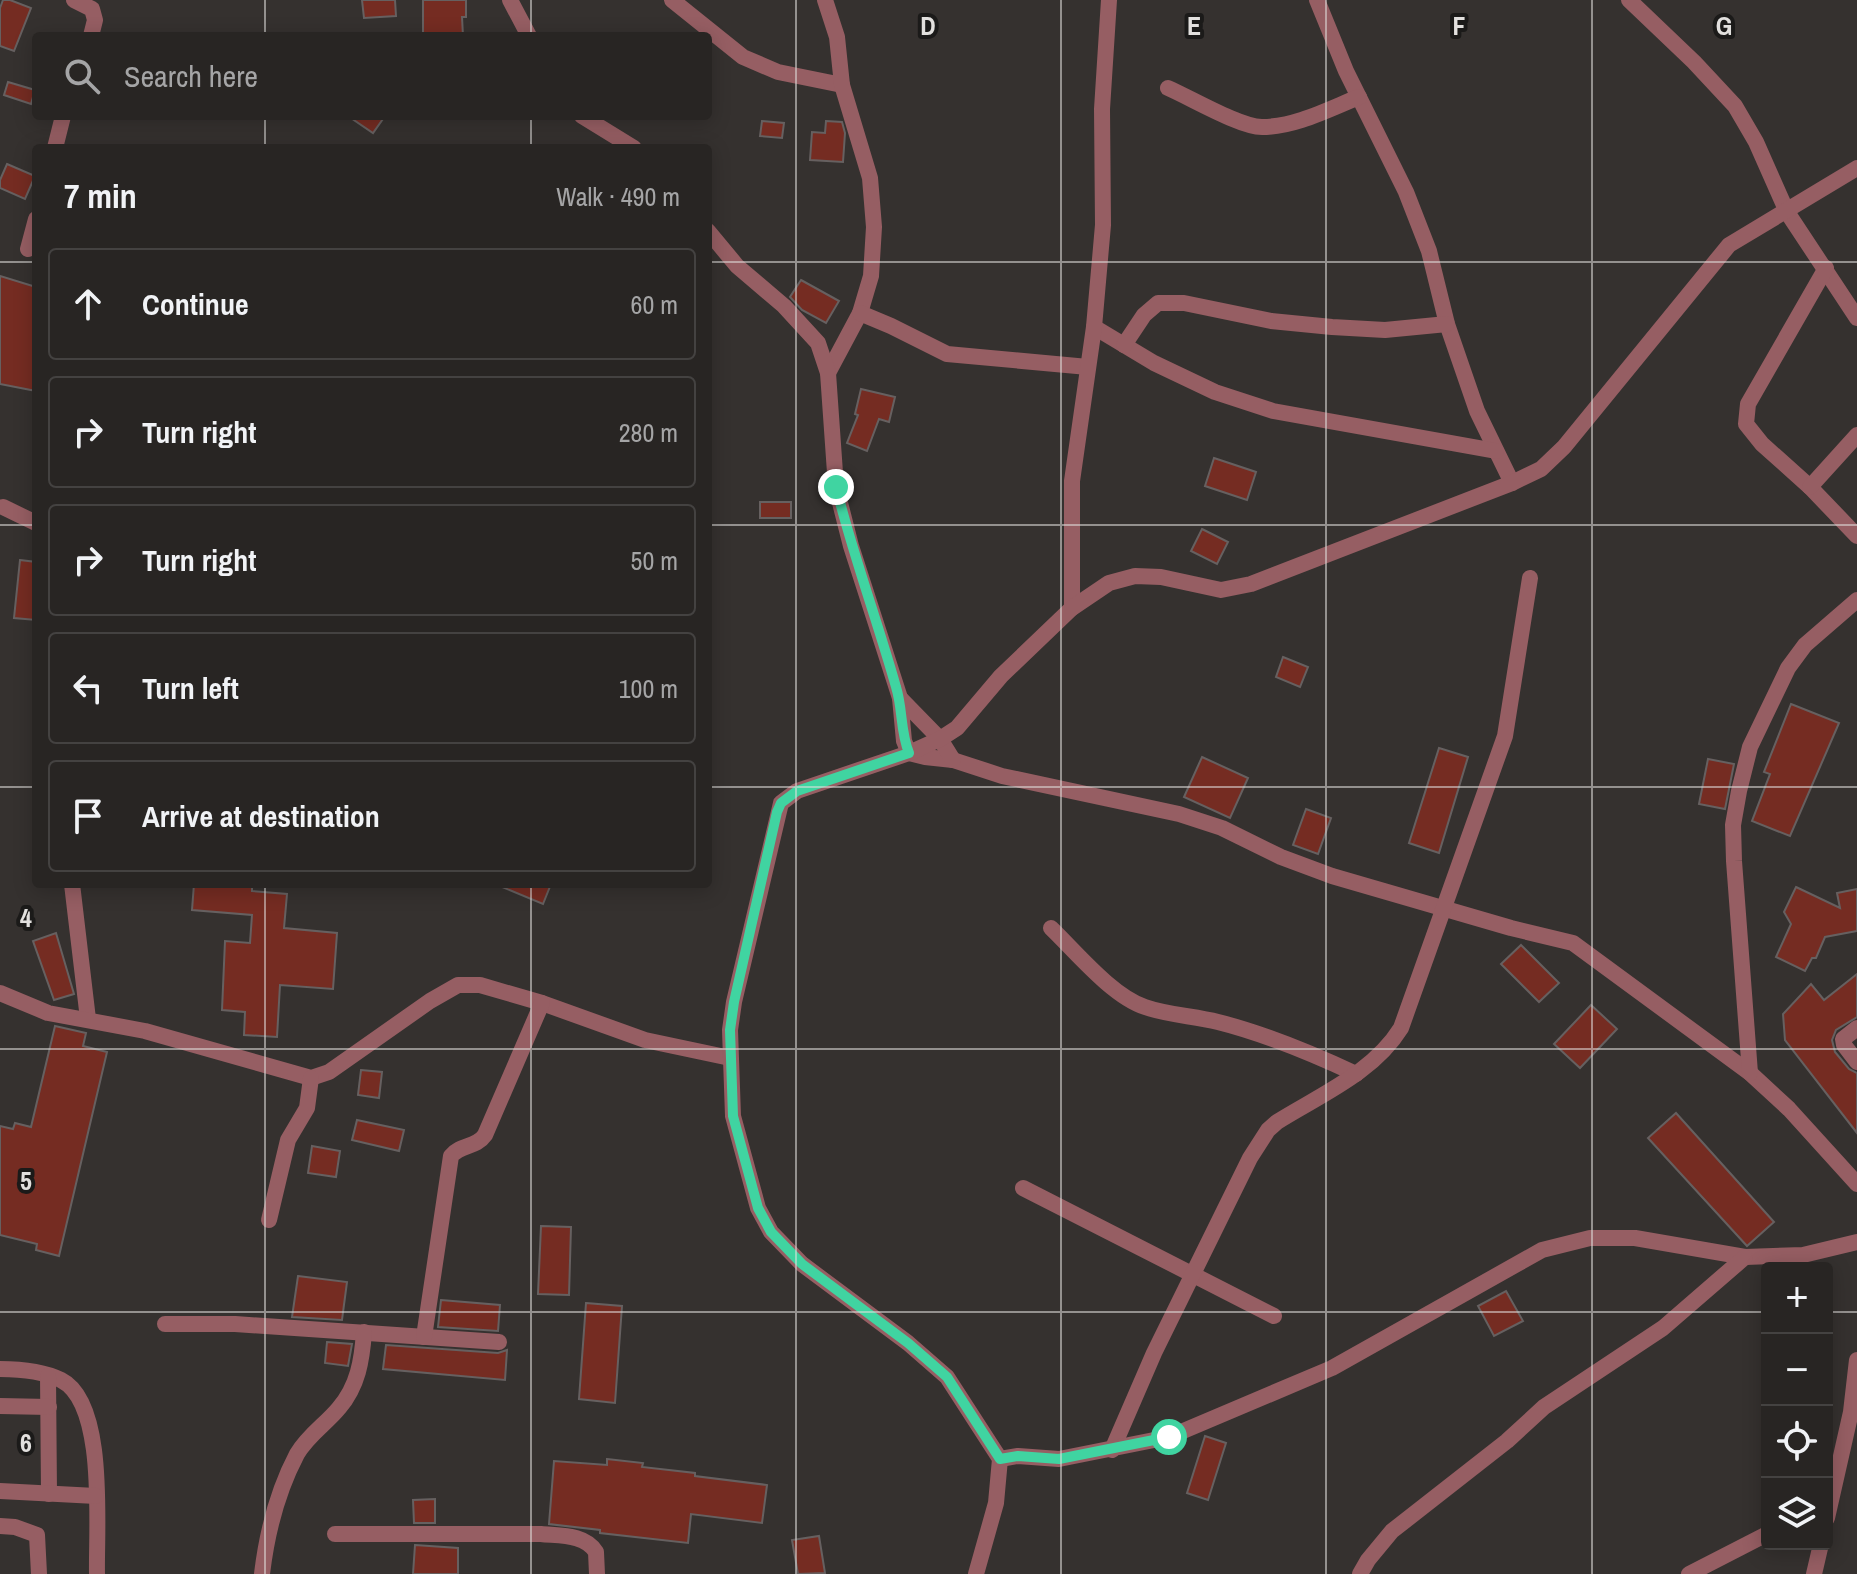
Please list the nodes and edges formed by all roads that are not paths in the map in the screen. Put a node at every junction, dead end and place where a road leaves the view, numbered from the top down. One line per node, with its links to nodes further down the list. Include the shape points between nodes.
1 (74, 0): 8 (street, via 92,9)
2 (510, 0): 9 (street)
3 (672, 0): 11 (street)
4 (825, 0): 12 (street, via 837,37)
5 (1109, 0): 28 (street, via 1102,109 1103,225)
6 (1317, 0): 14 (street)
7 (1629, 0): 20 (street, via 1735,106)
8 (92, 32)
9 (527, 32)
10 (712, 32): 12 (street, via 743,57 778,72)
11 (712, 32)
12 (842, 85): 25 (street, via 870,178 873,215 871,276)
13 (1168, 88): 14 (street, via 1261,127)
14 (1359, 97): 27 (street, via 1416,216)
15 (62, 120): 17 (street)
16 (588, 120): 18 (street)
17 (56, 144)
18 (628, 144)
19 (1857, 168): 20 (street)
20 (1787, 212): 24 (street); 34 (street, via 1729,245 1564,447 1541,469)
21 (32, 234): 23 (street)
22 (712, 236): 31 (street, via 818,343)
23 (28, 249)
24 (1826, 268): 26 (street); 35 (street, via 1745,415 1751,432)
25 (860, 313): 30 (street, via 947,354); 31 (street)
26 (1857, 318)
27 (1447, 324): 29 (street, via 1385,330 1332,327 1158,303); 33 (street)
28 (1094, 327): 29 (street); 30 (street)
29 (1124, 345): 33 (street, via 1215,392 1273,411)
30 (1088, 367): 41 (street, via 1072,481)
31 (828, 373): 42 (street, via 836,487)
32 (1857, 435): 35 (street)
33 (1496, 451): 34 (street)
34 (1512, 483): 41 (street, via 1251,584 1221,590 1135,576 1109,583)
35 (1810, 487): 38 (street)
36 (3, 507): 37 (street)
37 (32, 521)
38 (1857, 536)
39 (1530, 578): 47 (street, via 1505,736)
40 (1857, 600): 55 (street, via 1805,645 1788,668 1750,747 1739,791 1734,861)
41 (1072, 608): 43 (street, via 1001,676 957,728)
42 (900, 698): 43 (street); 44 (street)
43 (940, 739): 44 (street); 45 (street)
44 (909, 753): 45 (street); 53 (street, via 797,791 781,803 734,1002)
45 (953, 760): 47 (street, via 1002,776 1179,814 1332,876)
46 (72, 888): 51 (street)
47 (1444, 908): 55 (street, via 1573,943); 56 (street, via 1401,1028)
48 (1051, 928): 56 (street, via 1124,996 1145,1007 1259,1034)
49 (0, 993): 51 (street, via 48,1013)
50 (542, 1003): 53 (street, via 645,1040); 57 (street, via 480,985 458,985 329,1072); 67 (street, via 485,1135 451,1156)
51 (88, 1019): 57 (street, via 218,1049)
52 (1857, 1028): 54 (street, via 1843,1039)
53 (730, 1058): 76 (street, via 733,1116 758,1208 771,1232 802,1264 947,1377)
54 (1857, 1062)
55 (1750, 1073): 58 (street)
56 (1356, 1074): 63 (street, via 1268,1130)
57 (311, 1078): 60 (street, via 307,1108 288,1140)
58 (1857, 1184)
59 (1023, 1188): 63 (street)
60 (269, 1220)
61 (1857, 1242): 62 (street, via 1803,1255)
62 (1745, 1257): 75 (street, via 1635,1238 1590,1238 1542,1250 1332,1368 1169,1437); 90 (street, via 1663,1328 1544,1407 1392,1531)
63 (1193, 1276): 64 (street); 75 (street)
64 (1274, 1316)
65 (165, 1324): 66 (street)
66 (364, 1332): 67 (street); 87 (street, via 353,1387 298,1453 269,1528)
67 (424, 1337): 68 (street)
68 (499, 1342)
69 (1857, 1360): 74 (street)
70 (0, 1369): 71 (street)
71 (48, 1376): 73 (street); 79 (street, via 62,1380 82,1398 91,1425)
72 (0, 1406): 73 (street)
73 (49, 1407): 78 (street)
74 (1850, 1449): 80 (street)
75 (1112, 1450): 76 (street, via 1059,1459)
76 (1000, 1459): 89 (street, via 993,1516)
77 (0, 1491): 78 (street)
78 (49, 1494): 79 (street)
79 (96, 1496): 86 (street)
80 (1833, 1500)
81 (0, 1526): 85 (street, via 37,1535)
82 (335, 1534): 88 (street, via 575,1538 592,1545)
83 (1761, 1537): 91 (street)
84 (1820, 1550): 92 (street)
85 (39, 1574)
86 (97, 1574)
87 (262, 1574)
88 (597, 1574)
89 (976, 1574)
90 (1360, 1574)
91 (1689, 1574)
92 (1814, 1574)

